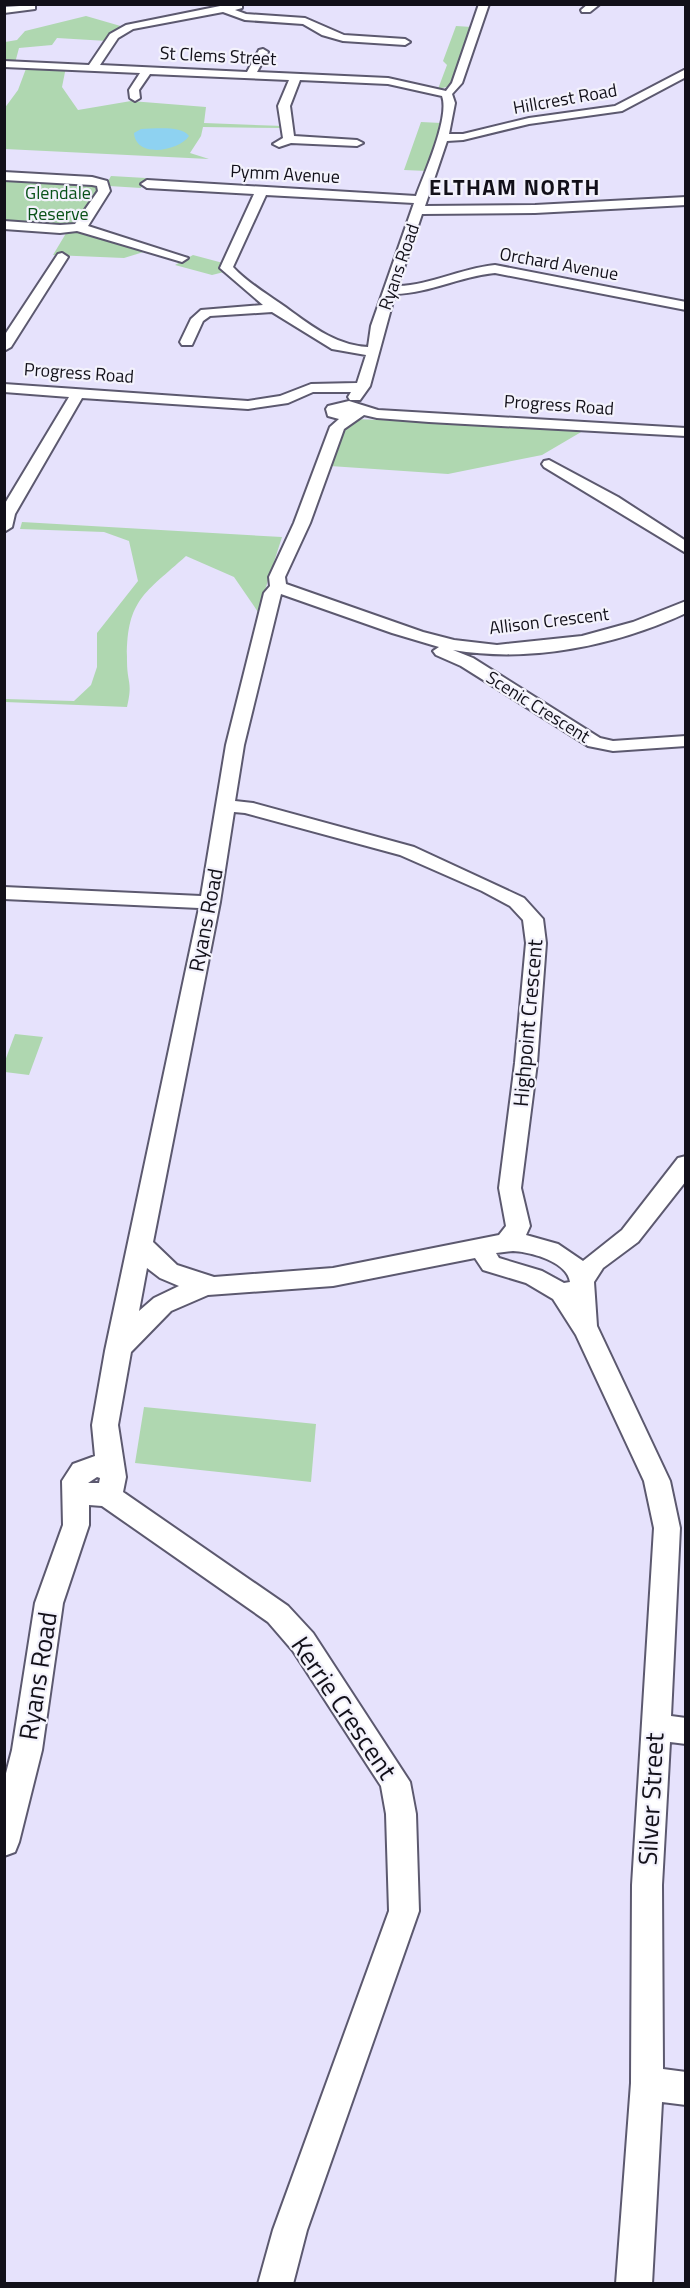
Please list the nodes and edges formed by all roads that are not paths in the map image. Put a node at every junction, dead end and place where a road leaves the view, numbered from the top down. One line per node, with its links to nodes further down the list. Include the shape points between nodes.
1 (247, 4): 5 (street)
2 (484, 4): 16 (street, Ryans Road)
3 (31, 7): 6 (street)
4 (151, 9): 7 (street)
5 (224, 9): 7 (street); 8 (street, via 245,17 305,21 337,37)
6 (4, 10)
7 (166, 18): 11 (street, via 118,33)
8 (405, 42)
9 (263, 52): 14 (street)
10 (4, 63): 11 (street, St Clems Street)
11 (93, 67): 12 (street, St Clems Street)
12 (147, 69): 14 (street, St Clems Street); 17 (street, via 134,90)
13 (686, 72): 18 (street, Hillcrest Road, via 618,109)
14 (251, 74): 15 (street, St Clems Street)
15 (296, 76): 16 (street, St Clems Street, via 388,81); 19 (street, via 284,106 284,142)
16 (452, 93): 18 (street, Ryans Road)
17 (135, 98)
18 (442, 138): 24 (street, Ryans Road)
19 (357, 143)
20 (4, 176): 26 (street, via 103,184 105,191)
21 (147, 184): 22 (street, Pymm Avenue)
22 (262, 190): 24 (street, Pymm Avenue); 31 (street, via 226,268)
23 (686, 201): 24 (street, Pymm Avenue, via 536,209)
24 (421, 205): 29 (street, Ryans Road)
25 (4, 225): 26 (street)
26 (78, 227): 28 (street)
27 (62, 257): 33 (street)
28 (182, 258)
29 (392, 290): 30 (street, Orchard Avenue, via 419,290 472,272 495,269); 34 (street, Ryans Road, via 378,326 379,334)
30 (686, 306)
31 (277, 307): 32 (street, via 208,312 200,316); 34 (street, via 334,344)
32 (187, 342)
33 (4, 347)
34 (368, 351): 35 (street, Ryans Road)
35 (353, 385): 37 (street, Progress Road, via 311,388 259,405); 38 (street, Ryans Road, via 355,398); 38 (street, Ryans Road, via 343,400)
36 (4, 388): 37 (street, Progress Road)
37 (78, 393): 41 (street)
38 (346, 413): 39 (street, Progress Road); 43 (street, Ryans Road, via 277,577)
39 (686, 432)
40 (549, 464): 42 (street)
41 (6, 518)
42 (686, 548)
43 (278, 587): 45 (street, Allison Crescent); 47 (street, Ryans Road, via 272,592 235,745)
44 (686, 606): 45 (street, Allison Crescent, via 623,632 513,649 473,648)
45 (400, 631): 46 (street, Scenic Crescent, via 467,662 594,742 613,746)
46 (686, 741)
47 (226, 812): 49 (street, Ryans Road); 51 (street, Highpoint Crescent, via 265,814 407,851 518,902 533,919 536,943 510,1188)
48 (4, 893): 49 (street)
49 (210, 902): 52 (street, Ryans Road)
50 (686, 1164): 53 (street, via 645,1218)
51 (512, 1203): 54 (street); 55 (street, Highpoint Crescent, via 518,1226 514,1236)
52 (139, 1242): 56 (street, via 165,1270 189,1281); 58 (street, Ryans Road)
53 (620, 1243): 54 (street, via 578,1255); 57 (street, via 595,1262)
54 (545, 1249): 55 (street); 57 (street, Silver Street, via 581,1274)
55 (495, 1251): 56 (street, via 330,1277); 57 (street, via 534,1277)
56 (217, 1285): 58 (street, via 184,1294 161,1306)
57 (575, 1287): 63 (street, Silver Street, via 587,1331 657,1481 667,1527)
58 (117, 1351): 59 (street, Ryans Road)
59 (105, 1425): 60 (street, Ryans Road); 61 (street, Ryans Road)
60 (78, 1478): 61 (street, via 99,1466); 62 (street, Ryans Road, via 77,1513)
61 (105, 1487): 62 (street, Ryans Road); 68 (street, Kerrie Crescent, via 278,1614 303,1642 395,1782 401,1814 404,1911 290,2230)
62 (69, 1547): 65 (street, Ryans Road, via 49,1603 27,1750)
63 (654, 1727): 64 (street); 66 (street, Silver Street, via 647,1885)
64 (686, 1731)
65 (4, 1842)
66 (647, 2083): 67 (street); 69 (street, Silver Street)
67 (686, 2089)
68 (275, 2283)
69 (634, 2283)

